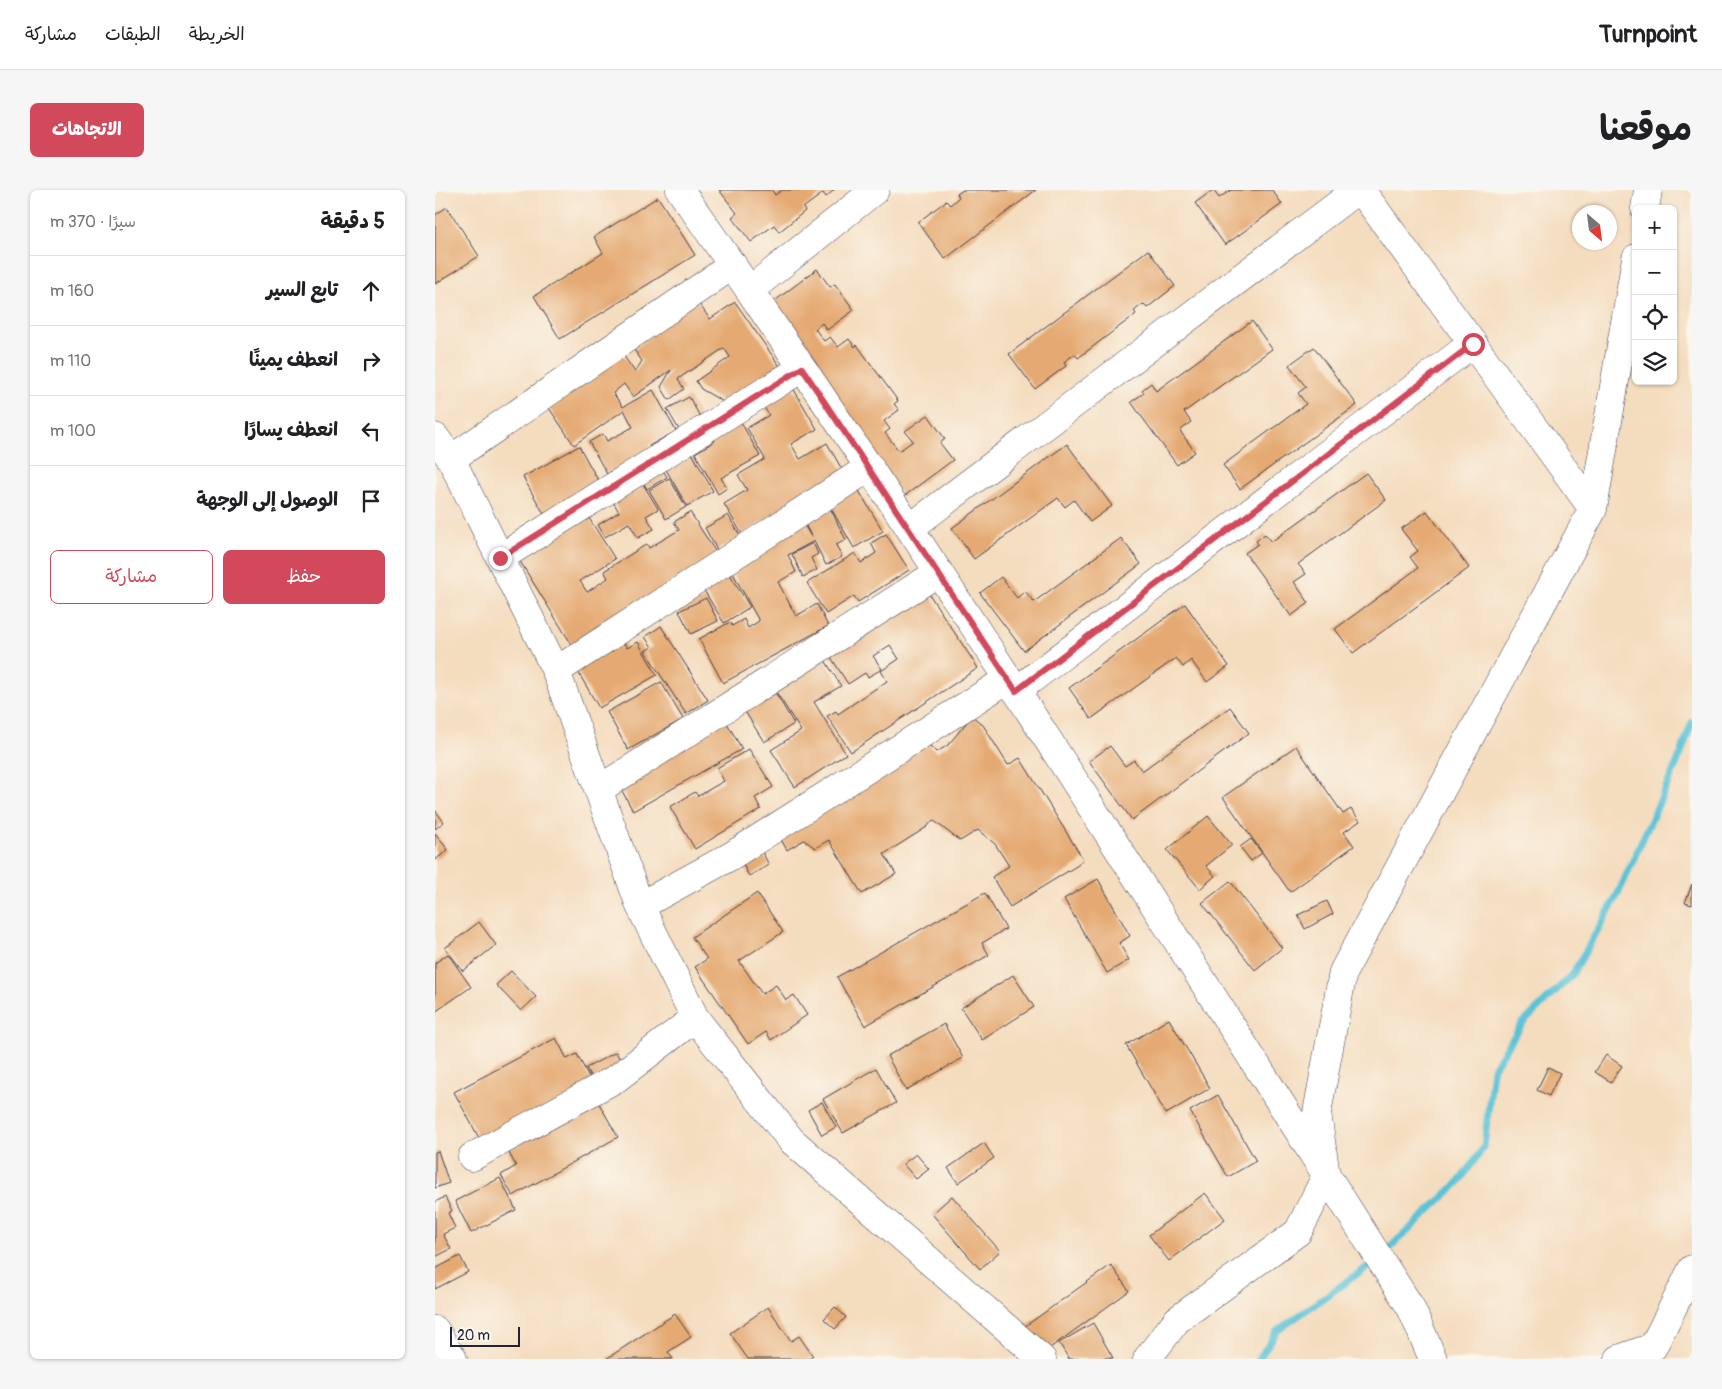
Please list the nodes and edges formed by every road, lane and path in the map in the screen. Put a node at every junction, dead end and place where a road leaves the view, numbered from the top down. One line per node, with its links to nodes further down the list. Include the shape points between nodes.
1 (680, 190): 6 (street)
2 (875, 190): 8 (street)
3 (1359, 190): 9 (street); 15 (street)
4 (1648, 190): 5 (street)
5 (1646, 205)
6 (733, 265): 8 (street); 12 (street)
7 (1632, 281): 14 (street)
8 (750, 290): 10 (street)
9 (1473, 344): 14 (street); 19 (street)
10 (802, 368): 13 (street); 16 (street)
11 (435, 437): 12 (street)
12 (451, 459): 16 (street)
13 (870, 467): 15 (street); 18 (street)
14 (1593, 509): 24 (street, via 1343,972 1317,1113)
15 (910, 528): 17 (street)
16 (500, 558): 18 (street)
17 (939, 572): 19 (street); 20 (street)
18 (556, 671): 20 (street)
19 (1012, 685): 21 (street, via 731,856); 24 (street)
20 (598, 790): 21 (street)
21 (640, 906): 22 (street)
22 (695, 1018): 23 (street, via 617,1078); 29 (street, via 791,1140)
23 (472, 1157)
24 (1326, 1176): 30 (street, via 1298,1232 1177,1320); 31 (street, via 1411,1308)
25 (1692, 1269): 27 (street)
26 (435, 1330): 28 (street)
27 (1657, 1353): 32 (street)
28 (453, 1359)
29 (1042, 1359)
30 (1147, 1359)
31 (1433, 1359)
32 (1619, 1359)

